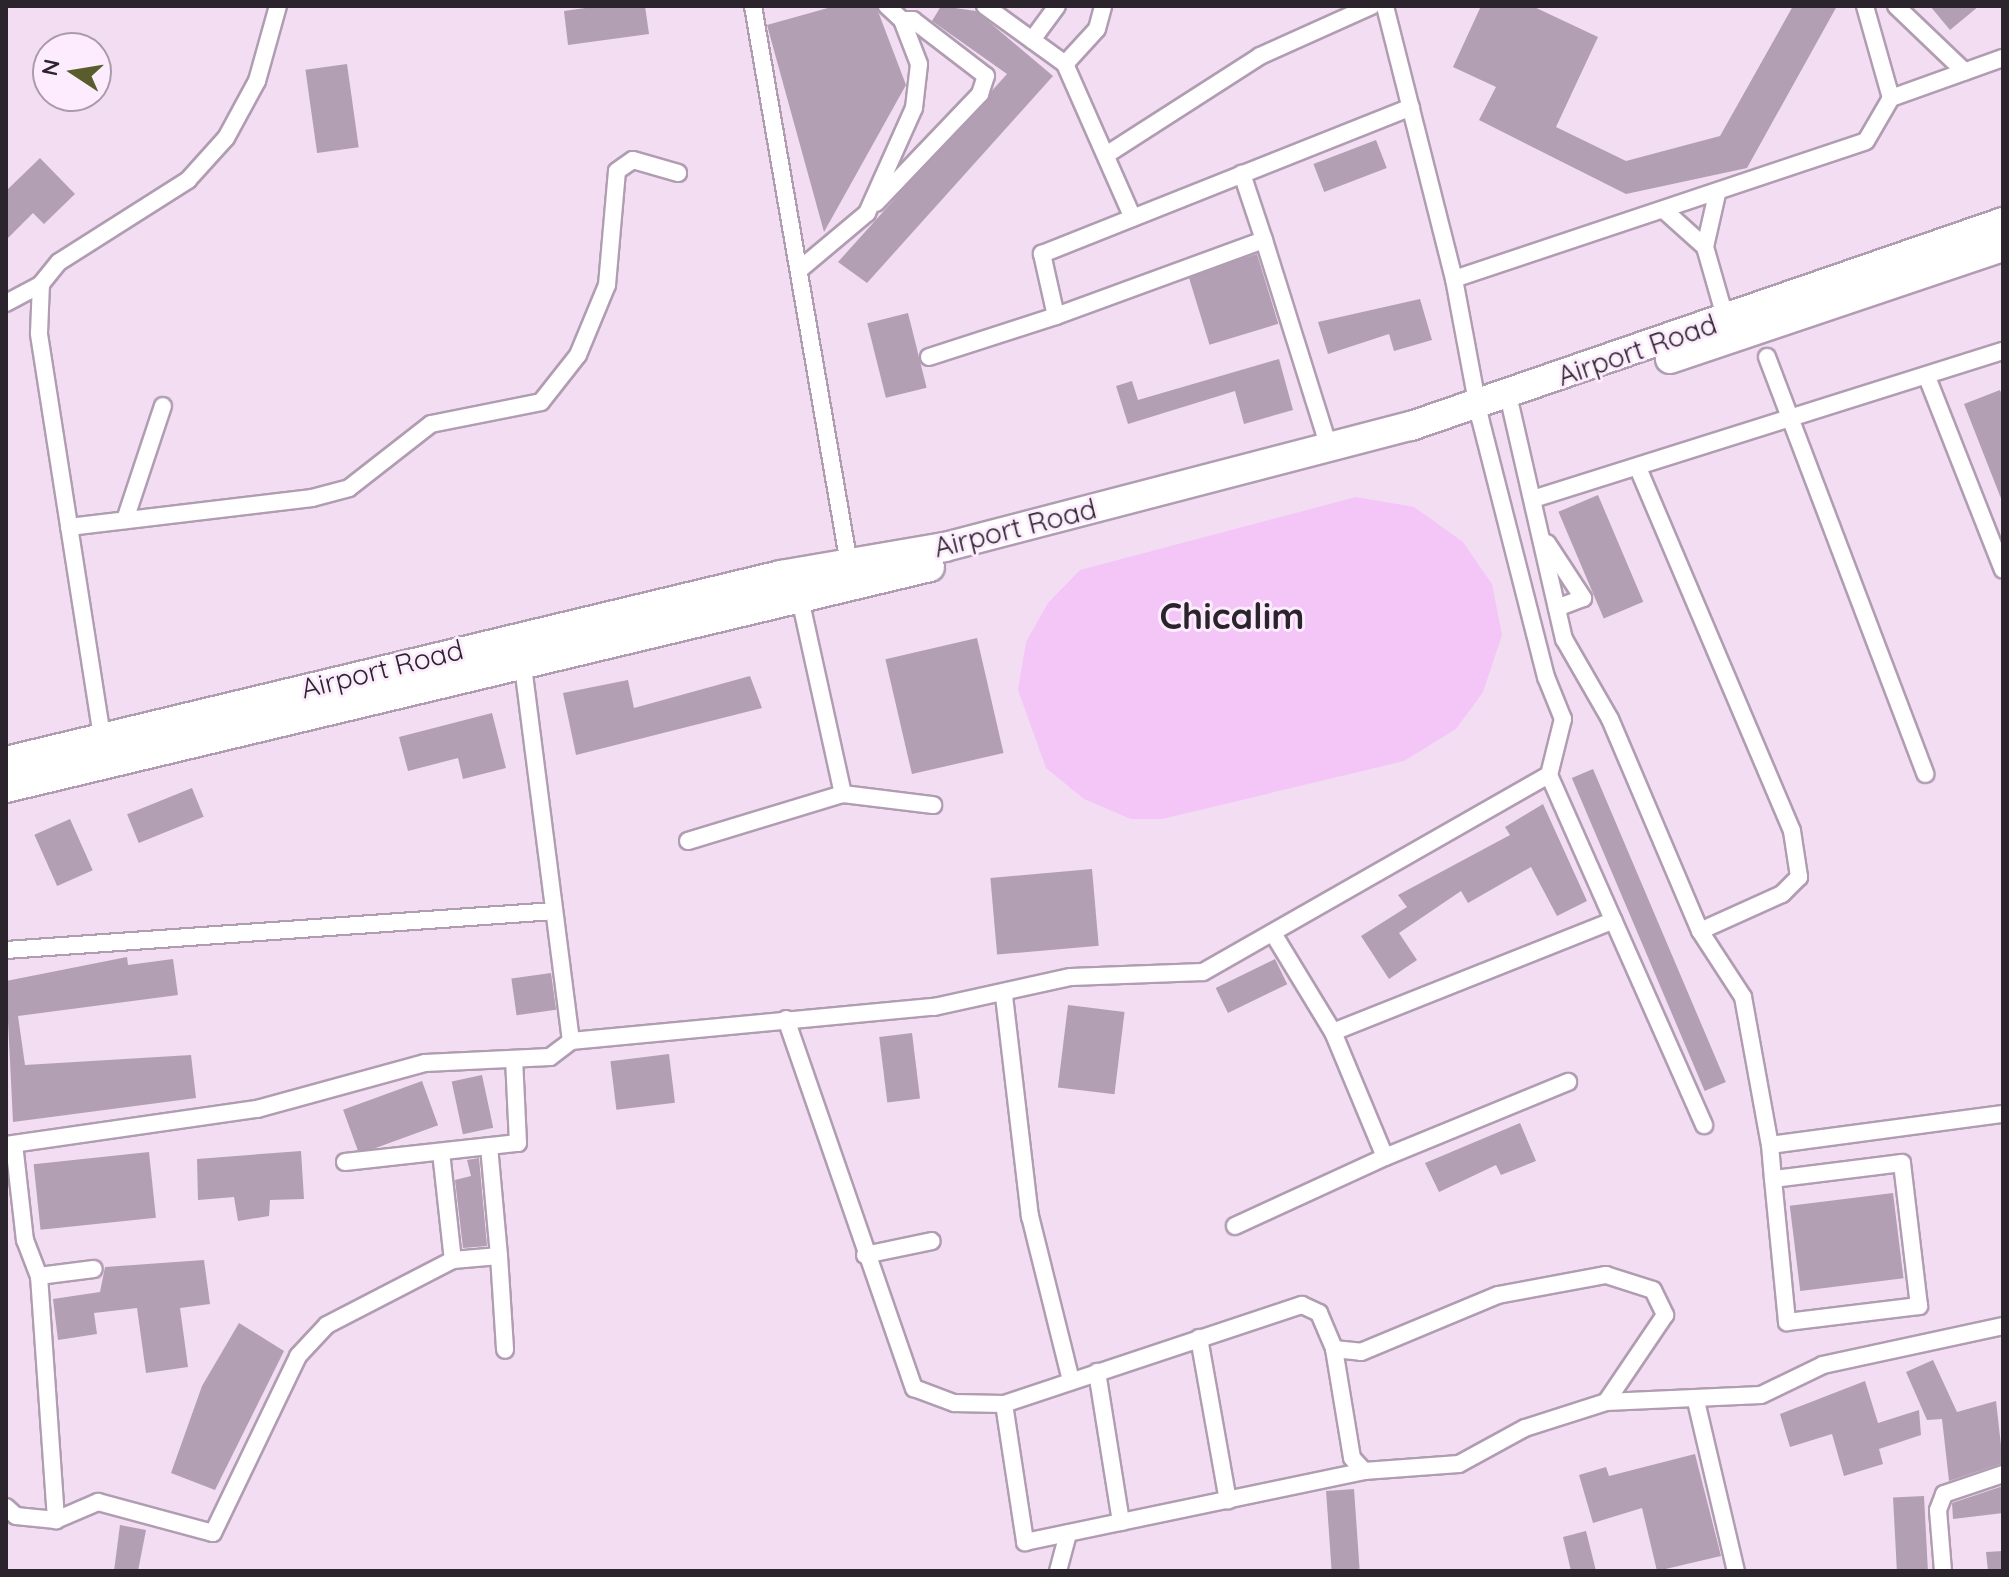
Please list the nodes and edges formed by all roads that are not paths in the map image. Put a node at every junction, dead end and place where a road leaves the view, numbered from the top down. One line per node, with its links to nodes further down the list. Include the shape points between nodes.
1 (278, 6): 31 (street, via 257,81 226,138 188,180 59,262)
2 (753, 6): 29 (street)
3 (887, 6): 11 (street)
4 (985, 6): 12 (street)
5 (1057, 6): 12 (street)
6 (1103, 6): 14 (street, via 1097,29)
7 (1371, 6): 18 (street, via 1260,56)
8 (1385, 6): 17 (street)
9 (1865, 6): 16 (street)
10 (1896, 6): 15 (street)
11 (902, 20): 23 (street, via 919,83); 23 (street, via 913,20 986,76 980,94)
12 (1032, 40): 14 (street)
13 (2003, 58): 15 (street)
14 (1065, 64): 18 (street)
15 (1965, 72): 16 (street)
16 (1891, 98): 21 (street, via 1882,123 1845,152)
17 (1411, 107): 20 (street); 30 (street)
18 (1106, 155): 24 (street)
19 (678, 173): 46 (street, via 633,160 617,171 607,285 560,386 541,402 431,424 337,491)
20 (1242, 174): 24 (street); 26 (street)
21 (1717, 194): 22 (street); 27 (street)
22 (1665, 211): 27 (street); 30 (street)
23 (867, 213): 29 (street)
24 (1133, 218): 33 (street, via 1042,254)
25 (2003, 222): 34 (highway, Airport Road)
26 (1264, 240): 33 (street); 43 (street)
27 (1705, 247): 34 (street)
28 (2003, 247): 40 (highway, Airport Road)
29 (799, 270): 49 (street)
30 (1454, 279): 41 (street)
31 (41, 284): 32 (street); 47 (street, via 39,333)
32 (6, 303)
33 (1056, 316): 36 (street)
34 (1726, 320): 41 (highway, Airport Road)
35 (2003, 351): 38 (street)
36 (929, 357)
37 (1767, 357): 42 (street)
38 (1927, 377): 42 (street); 50 (street)
39 (163, 406): 46 (street)
40 (1511, 408): 41 (highway, Airport Road); 45 (street)
41 (1479, 411): 43 (highway, Airport Road); 51 (highway, Airport Road, via 1047,539); 57 (street, via 1546,677 1563,719)
42 (1788, 424): 44 (street); 56 (street)
43 (1329, 447): 49 (highway, Airport Road, via 945,547)
44 (1638, 468): 45 (street); 64 (street, via 1792,831 1799,877 1782,894)
45 (1533, 499): 48 (street)
46 (125, 520): 47 (street)
47 (69, 527): 54 (street)
48 (1540, 533): 52 (street); 52 (street, via 1583,598)
49 (849, 564): 51 (highway, Airport Road)
50 (2003, 570)
51 (797, 584): 53 (highway, Airport Road); 54 (highway, Airport Road); 59 (street)
52 (1557, 608): 64 (street, via 1564,639 1610,719)
53 (522, 660): 54 (highway, Airport Road); 62 (street)
54 (105, 751): 55 (highway, Airport Road); 58 (highway, Airport Road)
55 (6, 761)
56 (1925, 774)
57 (1549, 775): 63 (street); 65 (street)
58 (6, 788)
59 (843, 794): 60 (street); 61 (street)
60 (933, 805)
61 (688, 841)
62 (554, 911): 66 (street); 70 (street)
63 (1614, 920): 69 (street); 74 (street)
64 (1700, 931): 76 (street, via 1743,997)
65 (1274, 935): 67 (street, via 1203,972 1071,977); 69 (street)
66 (6, 950)
67 (1004, 996): 68 (street); 94 (street, via 1030,1216)
68 (786, 1019): 70 (street); 84 (street)
69 (1333, 1032): 79 (street)
70 (571, 1041): 71 (street, via 550,1057)
71 (514, 1059): 75 (street, via 425,1063 257,1109); 77 (street, via 518,1143)
72 (1568, 1082): 79 (street)
73 (2003, 1114): 76 (street)
74 (1704, 1125)
75 (10, 1144): 88 (street, via 25,1240)
76 (1770, 1145): 81 (street)
77 (489, 1146): 78 (street); 85 (street)
78 (441, 1152): 80 (street); 86 (street)
79 (1385, 1157): 82 (street)
80 (345, 1162)
81 (1773, 1179): 81 (street, via 1787,1322 1919,1306 1902,1163)
82 (1235, 1226)
83 (932, 1241): 84 (street)
84 (865, 1255): 97 (street, via 914,1388 954,1403)
85 (499, 1256): 86 (street); 92 (street)
86 (453, 1260): 102 (street, via 327,1325 298,1356 213,1533 98,1502)
87 (94, 1269): 88 (street)
88 (39, 1276): 102 (street)
89 (2003, 1326): 95 (street, via 1823,1365 1761,1395)
90 (1199, 1338): 91 (street, via 1302,1305 1319,1313); 93 (street); 100 (street)
91 (1334, 1349): 96 (street, via 1361,1352 1498,1295 1606,1275 1653,1290 1665,1315); 98 (street, via 1352,1458)
92 (505, 1350)
93 (1097, 1372): 94 (street); 103 (street)
94 (1071, 1381): 97 (street)
95 (1696, 1401): 96 (street); 106 (street)
96 (1606, 1402): 98 (street, via 1525,1428 1459,1464)
97 (1004, 1404): 104 (street, via 1025,1542)
98 (1364, 1471): 100 (street)
99 (2003, 1474): 107 (street, via 1944,1494 1938,1510)
100 (1228, 1500): 103 (street)
101 (6, 1507): 102 (street, via 16,1516)
102 (56, 1520)
103 (1121, 1522): 104 (street)
104 (1068, 1533): 105 (street)
105 (1058, 1571)
106 (1736, 1571)
107 (1943, 1571)

